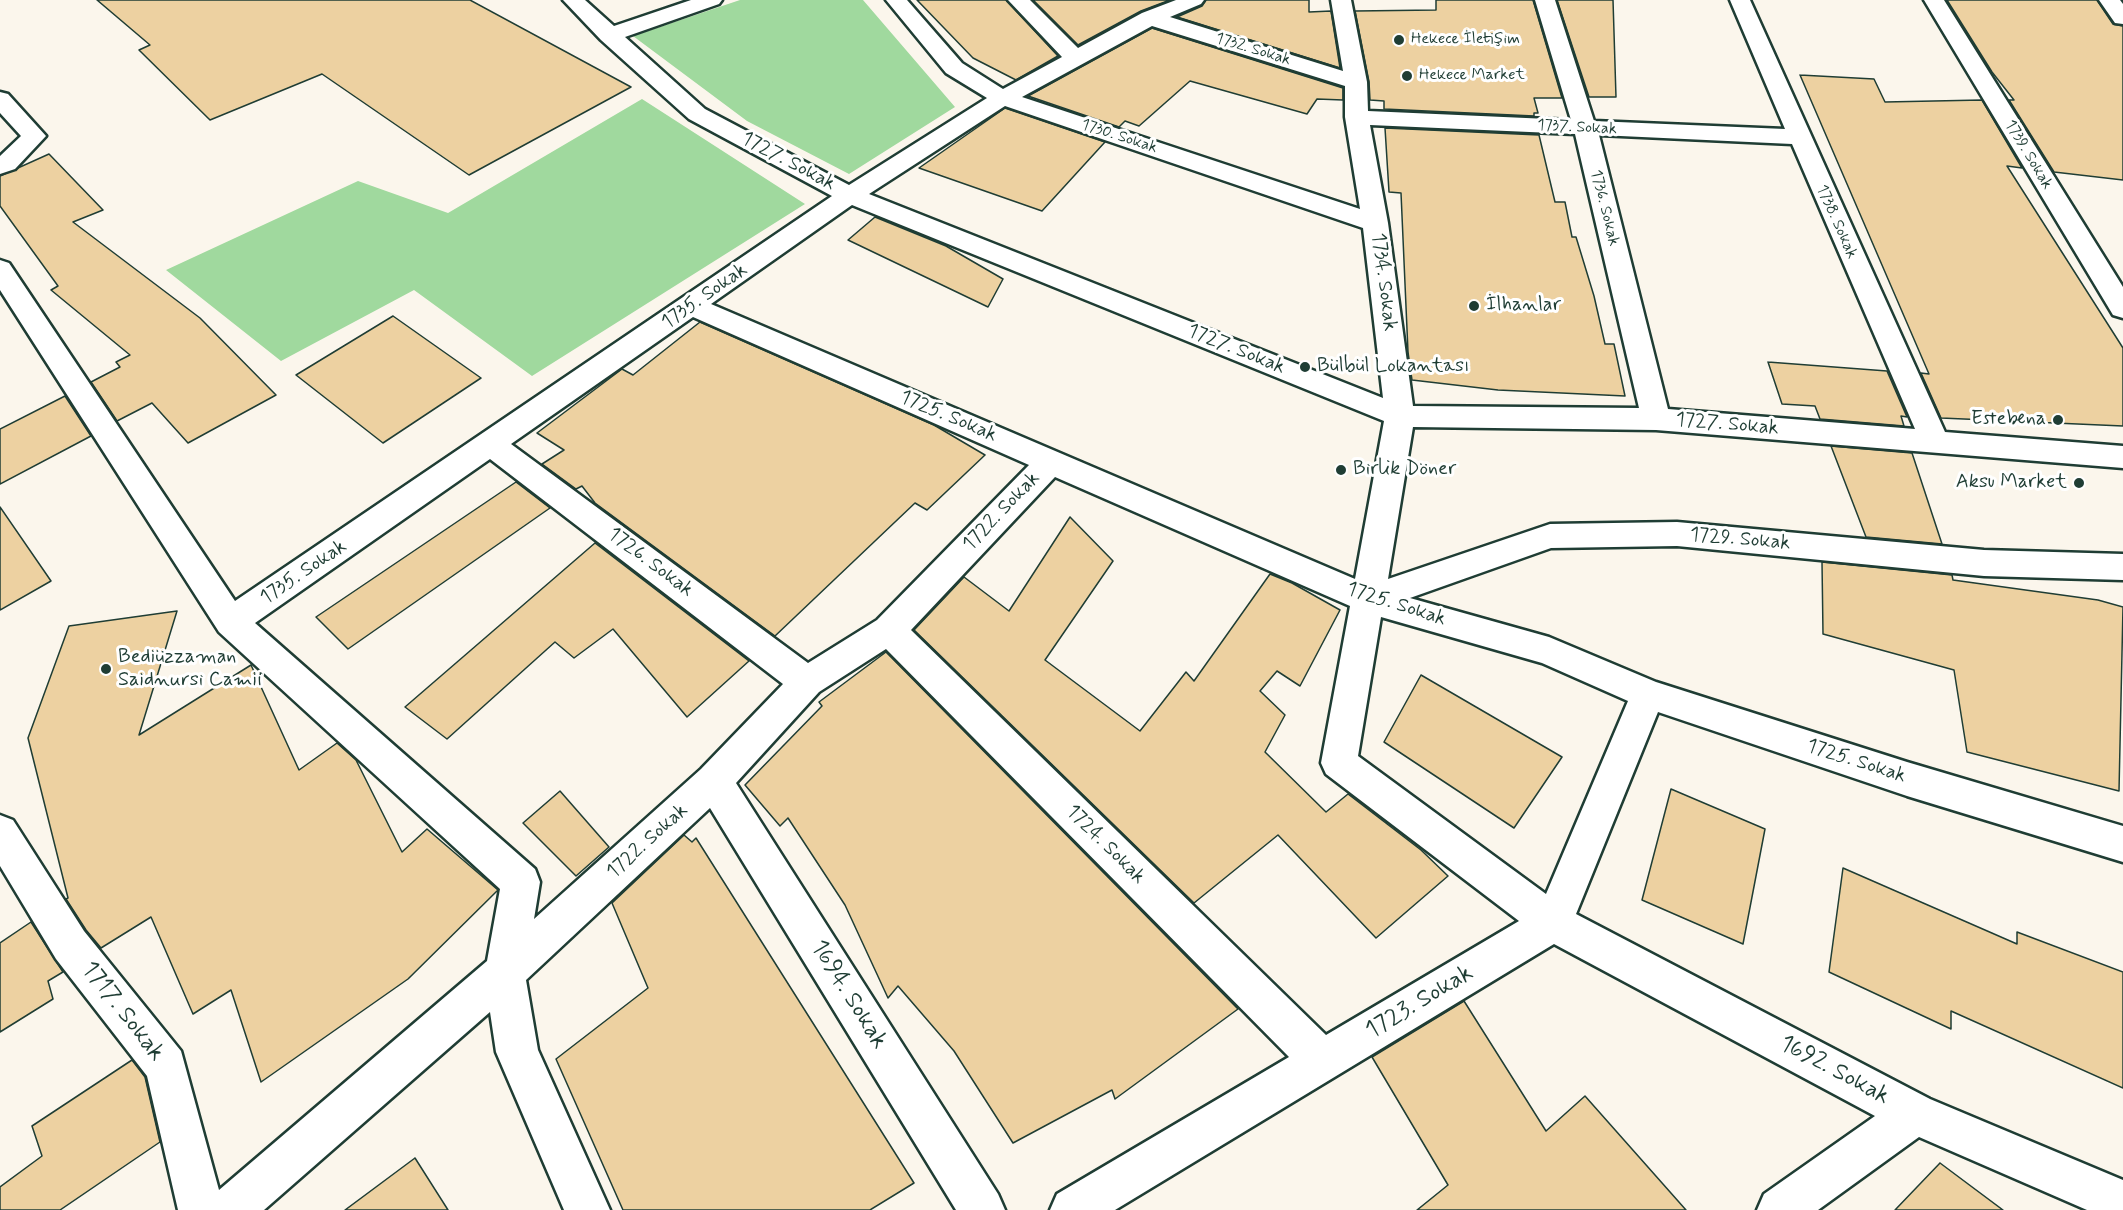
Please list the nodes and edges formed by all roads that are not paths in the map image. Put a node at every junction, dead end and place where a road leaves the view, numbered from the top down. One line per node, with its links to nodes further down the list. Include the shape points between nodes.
1 (573, 0): 13 (street, 1727. Sokak)
2 (712, 0): 13 (street)
3 (896, 0): 16 (street, 1730. Sokak, via 954,68)
4 (1018, 0): 14 (street)
5 (1194, 0): 11 (street, 1735. Sokak)
6 (1341, 0): 15 (street, 1734. Sokak)
7 (1545, 0): 19 (street, 1736. Sokak)
8 (1740, 0): 20 (street, 1738. Sokak)
9 (1934, 0): 25 (street, 1739. Sokak)
10 (2109, 0): 12 (street)
11 (1150, 18): 14 (street, 1735. Sokak); 15 (street, 1732. Sokak)
12 (2123, 18)
13 (609, 35): 22 (street, 1727. Sokak, via 697,114)
14 (1077, 59): 16 (street, 1735. Sokak)
15 (1356, 82): 18 (street, 1734. Sokak)
16 (1003, 98): 22 (street, 1735. Sokak); 23 (street, 1730. Sokak)
17 (0, 99): 21 (street, via 34,136)
18 (1357, 117): 19 (street, 1737. Sokak); 23 (street, 1734. Sokak)
19 (1585, 128): 20 (street, 1737. Sokak); 29 (street, 1736. Sokak)
20 (1798, 137): 30 (street, 1738. Sokak)
21 (0, 166)
22 (850, 195): 26 (street, 1735. Sokak); 28 (street, 1727. Sokak)
23 (1375, 223): 28 (street, 1734. Sokak)
24 (0, 269): 36 (street)
25 (2114, 283): 27 (street, 1739. Sokak)
26 (692, 306): 31 (street, 1735. Sokak); 33 (street, 1725. Sokak)
27 (2123, 309)
28 (1400, 416): 29 (street, 1727. Sokak); 35 (street, 1734. Sokak)
29 (1656, 419): 30 (street, 1727. Sokak)
30 (1935, 442): 32 (street, 1727. Sokak)
31 (492, 445): 36 (street, 1735. Sokak); 38 (street, 1726. Sokak)
32 (2123, 457)
33 (1051, 462): 35 (street, 1725. Sokak); 37 (street, 1722. Sokak)
34 (2123, 567): 35 (street, 1729. Sokak, via 1984,563 1677,534 1550,536)
35 (1367, 599): 39 (street, 1725. Sokak, via 1549,651); 43 (street, 1692. Sokak, via 1339,763)
36 (231, 622): 44 (street, via 521,882)
37 (889, 630): 38 (street, 1722. Sokak); 45 (street, 1724. Sokak)
38 (807, 682): 40 (street, 1722. Sokak)
39 (1648, 693): 42 (street, 1725. Sokak, via 1907,779); 43 (street)
40 (714, 781): 44 (street, 1722. Sokak); 51 (street, 1694. Sokak)
41 (0, 832): 48 (street, 1717. Sokak, via 70,945 166,1066)
42 (2123, 844)
43 (1552, 923): 45 (street, 1723. Sokak); 46 (street, 1692. Sokak)
44 (505, 972): 49 (street, 1722. Sokak); 50 (street, via 517,1052)
45 (1322, 1061): 52 (street, 1723. Sokak)
46 (1915, 1114): 47 (street, 1692. Sokak); 53 (street)
47 (2123, 1203)
48 (201, 1210)
49 (230, 1210)
50 (588, 1210)
51 (982, 1210)
52 (1073, 1210)
53 (1780, 1210)

